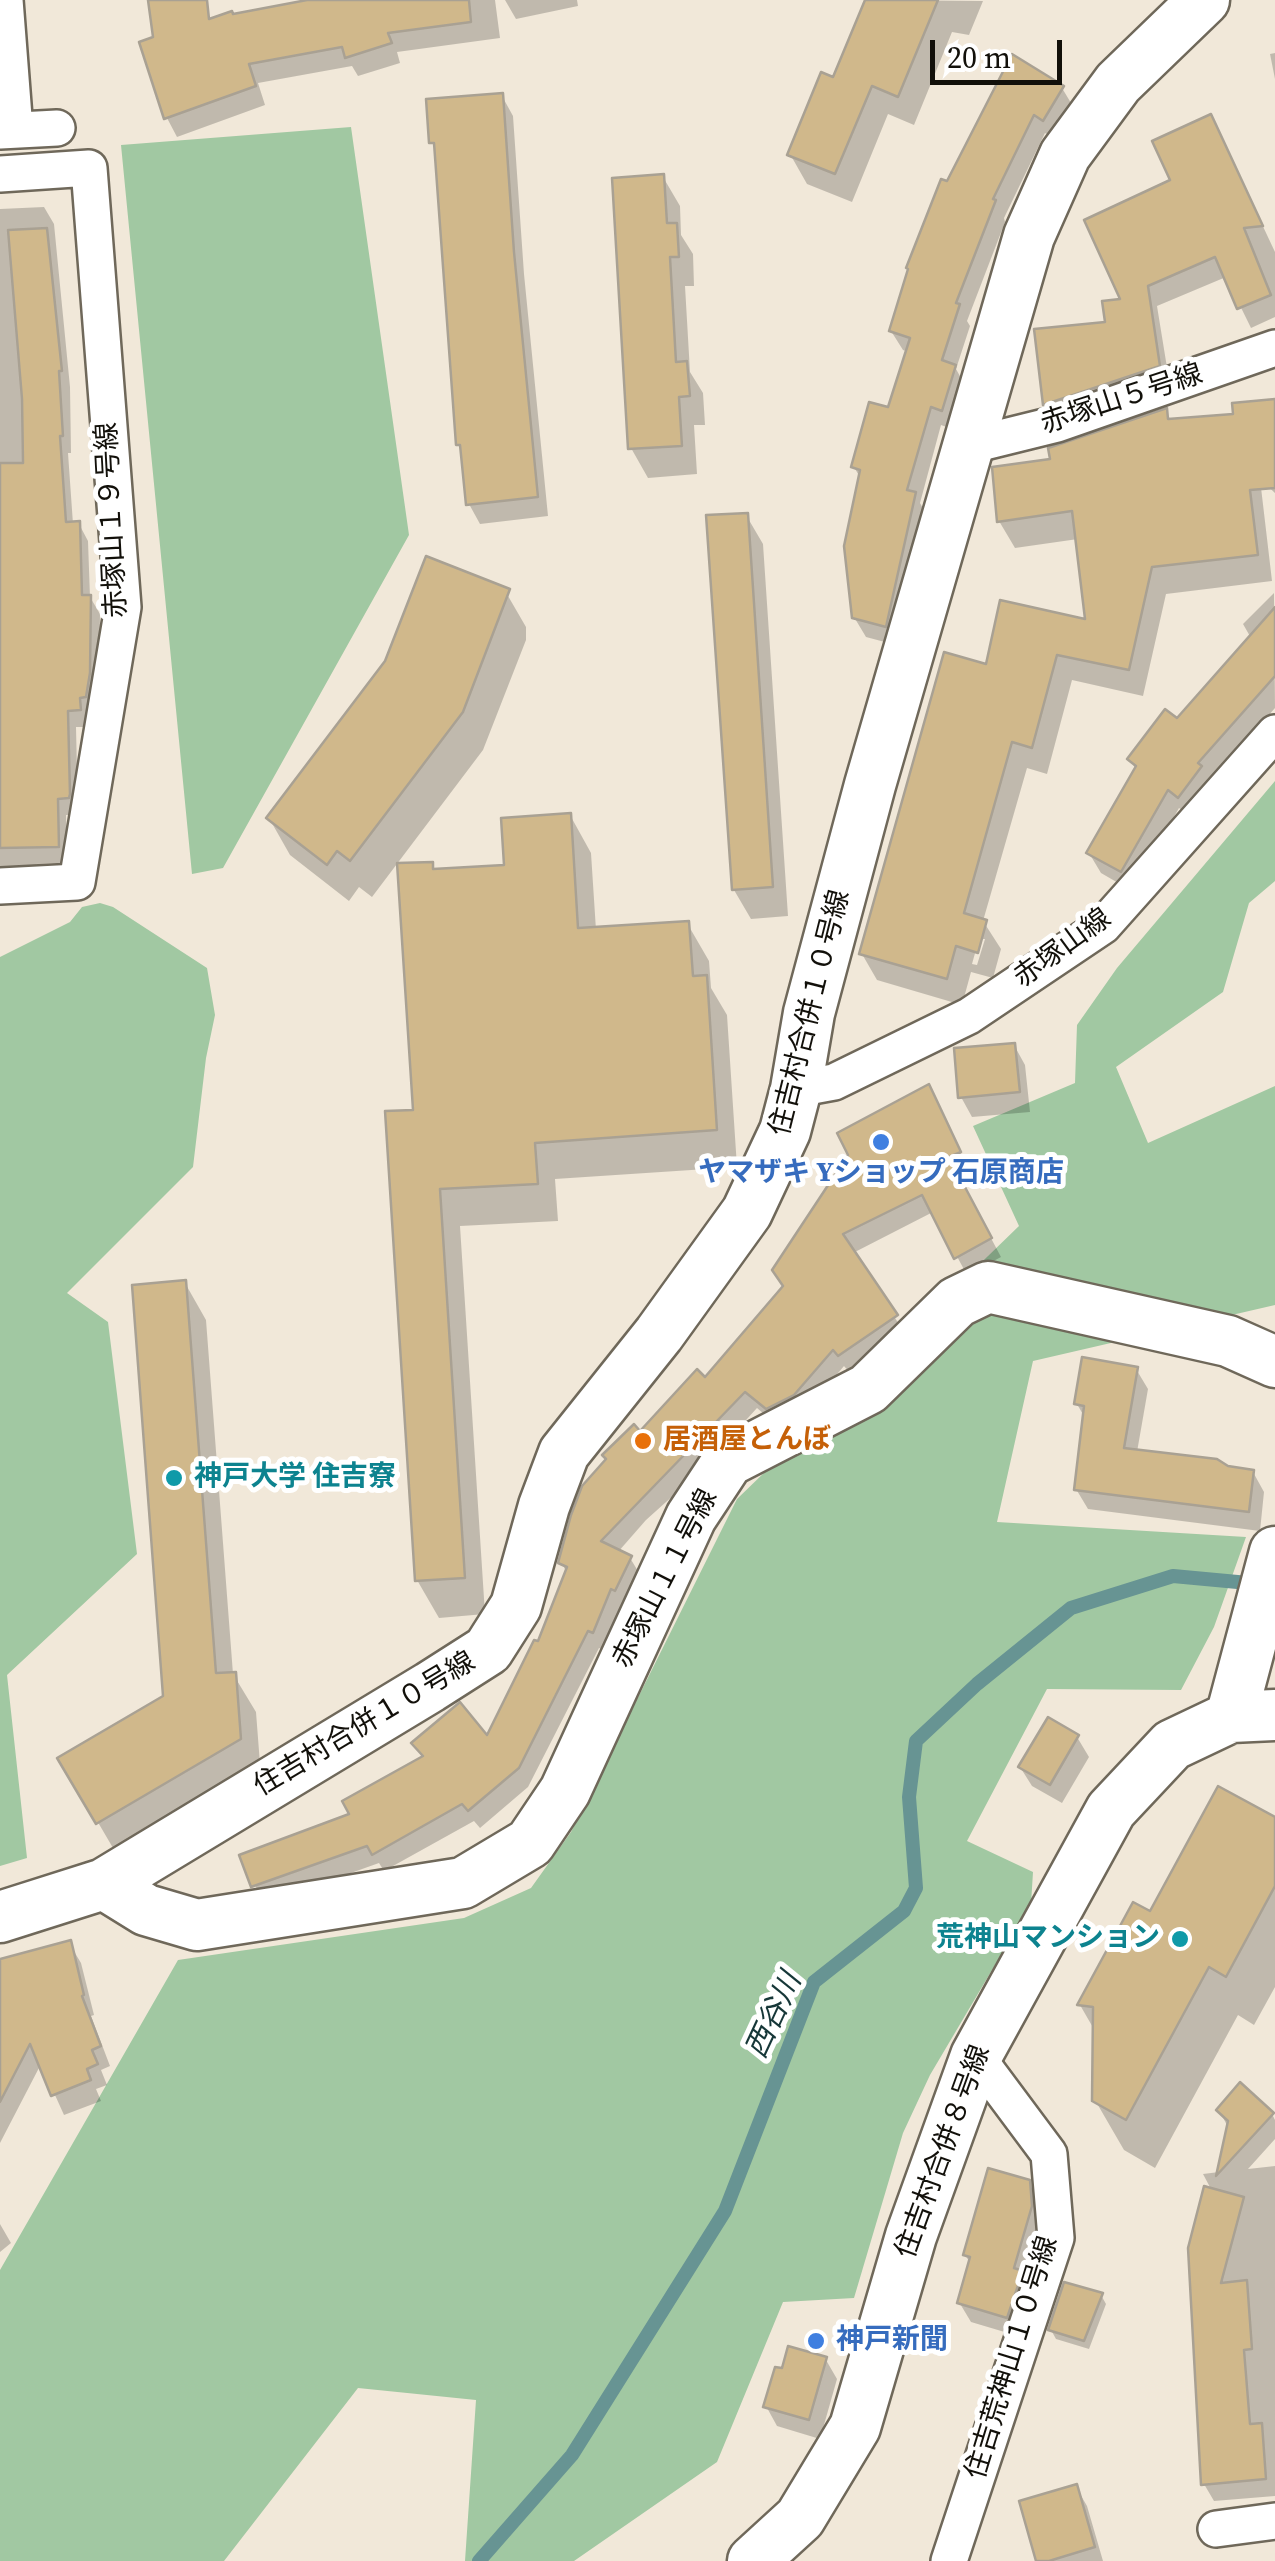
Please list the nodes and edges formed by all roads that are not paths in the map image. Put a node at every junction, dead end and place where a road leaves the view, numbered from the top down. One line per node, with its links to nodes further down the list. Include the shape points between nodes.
1 (5, 0): 4 (street)
2 (1204, 0): 7 (street, 住吉村合併１０号線, via 1118,83 1064,155 1029,236)
3 (57, 128): 4 (street)
4 (8, 130)
5 (0, 174): 9 (street, 赤塚山１９号線, via 89,168 123,607 77,882)
6 (1275, 348): 7 (street, 赤塚山５号線, via 1057,424)
7 (968, 446): 10 (street, 住吉村合併１０号線, via 808,1013)
8 (1275, 733): 10 (street, 赤塚山線, via 1103,926 970,1016 834,1082)
9 (0, 886)
10 (796, 1089): 14 (street, 住吉村合併１０号線, via 786,1131 748,1212 564,1454 516,1606 488,1650)
11 (1275, 1362): 14 (street, 赤塚山１１号線, via 1228,1341 988,1287 956,1302 868,1389 728,1461 691,1517 565,1790 530,1842 464,1883 197,1925 146,1910)
12 (1275, 1552): 13 (street, via 1245,1657)
13 (1253, 1716): 16 (street, 住吉村合併８号線, via 1172,1745 1112,1810)
14 (104, 1884): 15 (street, 住吉村合併１０号線)
15 (0, 1917)
16 (976, 2056): 19 (street, 住吉村合併８号線, via 911,2236 855,2427 800,2518); 20 (street, 住吉荒神山１０号線, via 1049,2154 1056,2238)
17 (1275, 2521): 18 (street)
18 (1216, 2529)
19 (753, 2561)
20 (950, 2561)

